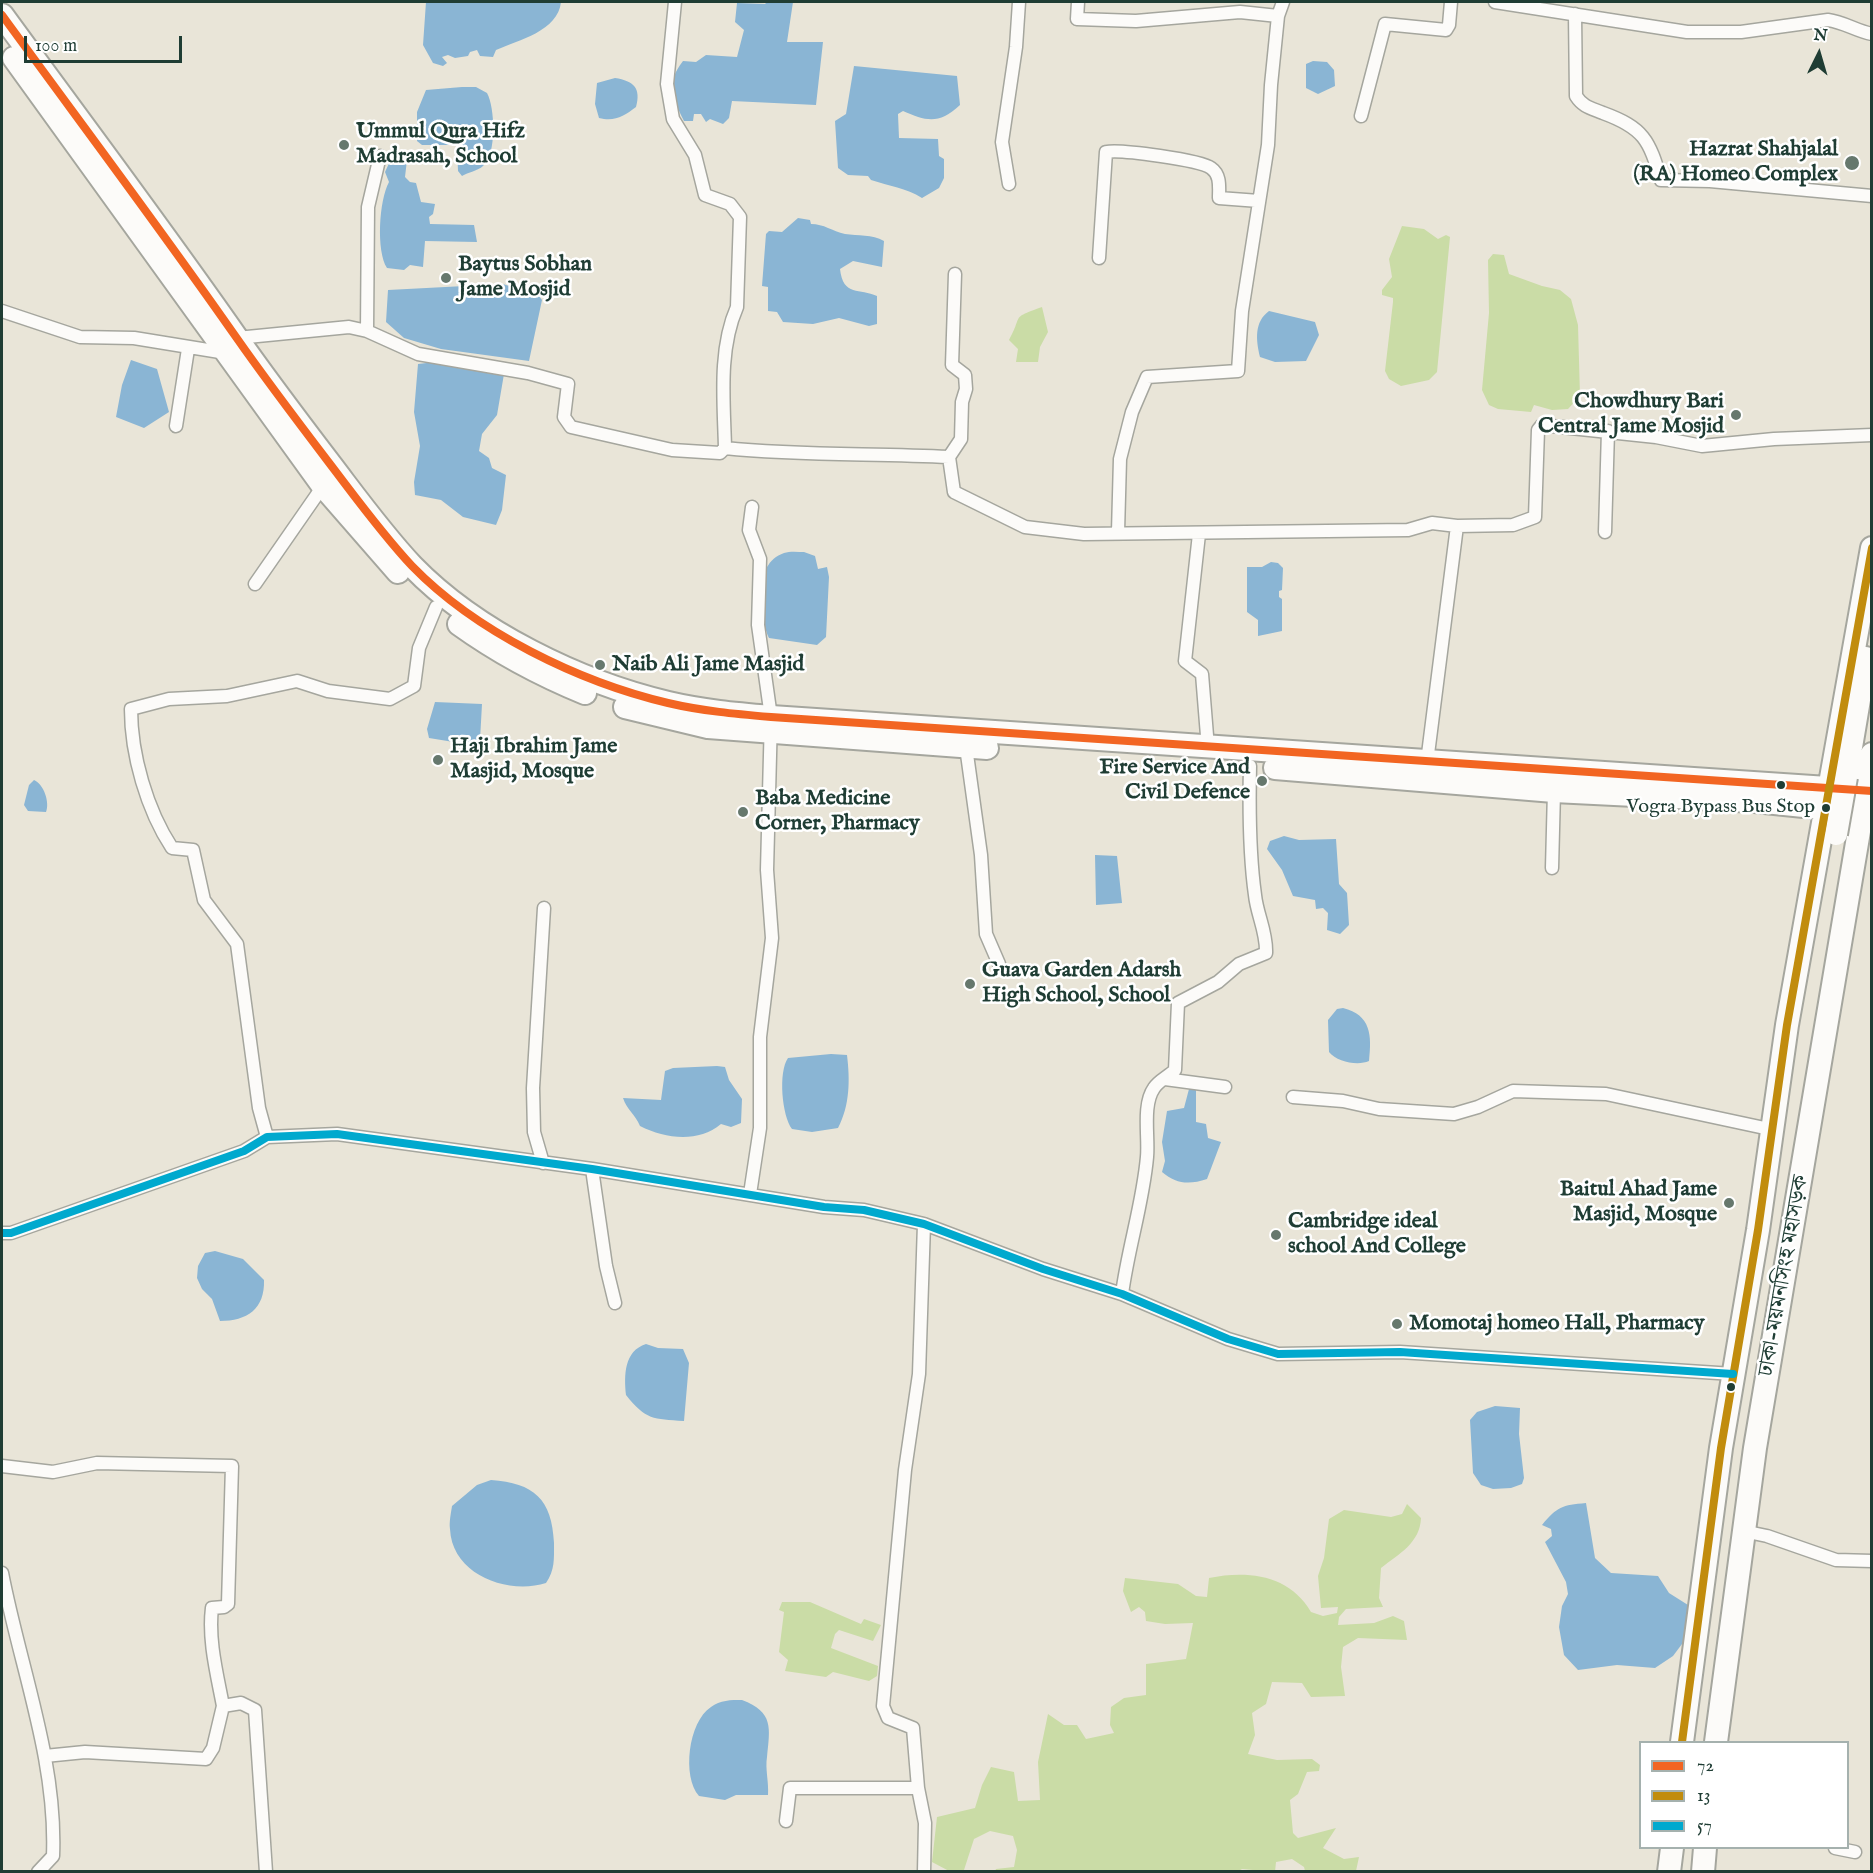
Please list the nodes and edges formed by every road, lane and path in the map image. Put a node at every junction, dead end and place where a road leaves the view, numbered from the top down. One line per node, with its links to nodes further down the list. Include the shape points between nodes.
1 (675, 2): 26 (street, via 667,84 673,119 694,155 705,195 730,204 740,217 737,308 723,380)
2 (1019, 2): 14 (street, via 1002,142)
3 (1078, 2): 9 (street, via 1077,19 1136,21 1240,12)
4 (1283, 2): 9 (street)
5 (1450, 2): 12 (street, via 1446,30 1384,24)
6 (1495, 2): 7 (street)
7 (1575, 14): 10 (street, via 1687,32 1741,32 1828,20); 15 (street, via 1576,96 1582,106 1639,131 1651,149 1661,180)
8 (2, 15): 21 (highway)
9 (1278, 16): 16 (street, via 1268,145)
10 (1872, 34)
11 (2, 41): 21 (highway, via 113,198)
12 (1361, 116)
13 (380, 156): 20 (street, via 368,207)
14 (1009, 184)
15 (1872, 196)
16 (1259, 201): 17 (street, via 1219,198 1219,179 1211,168 1181,159 1106,152); 31 (street, via 1242,311 1238,371 1147,377 1132,412 1120,459)
17 (1099, 258)
18 (955, 274): 27 (street, via 952,365 965,375 966,389 961,439)
19 (2, 311): 22 (street, via 80,337 134,338)
20 (367, 331): 21 (street, via 349,327); 26 (street, via 418,354 568,384 564,417 571,427 672,450 720,453)
21 (232, 345): 22 (street); 28 (highway); 38 (highway, via 375,523 413,567 447,596 498,632 563,667 607,685)
22 (188, 349): 23 (street)
23 (176, 426)
24 (1608, 431): 25 (street, via 1702,446); 30 (street, via 1542,425 1538,430 1535,518 1513,525); 32 (street)
25 (1872, 435)
26 (725, 448): 27 (street, via 770,453)
27 (949, 457): 31 (street, via 954,492 1025,527 1084,534)
28 (323, 486): 35 (street); 36 (highway, via 366,538)
29 (752, 507): 38 (street, via 749,530 760,559 758,625)
30 (1457, 526): 33 (street); 42 (street)
31 (1118, 532): 33 (street)
32 (1605, 532)
33 (1199, 534): 40 (street, via 1185,661 1202,674)
34 (1872, 548): 45 (highway)
35 (255, 584)
36 (436, 607): 38 (highway, via 496,649 554,680 605,701 696,725); 55 (street, via 419,648 414,686 390,699 328,691 297,681 227,696 169,699 131,709 144,786 166,838 172,848 192,850 204,900 237,944 259,1108)
37 (1872, 624): 45 (highway)
38 (771, 726): 39 (highway); 40 (highway); 58 (street, via 767,870 772,938 760,1037 760,1128)
39 (966, 747): 43 (highway); 50 (street, via 987,934)
40 (1208, 748): 42 (highway)
41 (1872, 753): 46 (highway, ঢাকা-ময়মনসিংহ মহাসড়ক)
42 (1427, 762): 45 (highway)
43 (1250, 766): 44 (highway); 51 (street, via 1251,858 1255,898 1267,939 1266,953 1239,964 1218,982 1178,1003 1175,1070)
44 (1554, 791): 45 (highway, via 1755,801); 48 (street)
45 (1833, 791): 46 (highway); 47 (highway, bridge); 54 (highway, via 1787,1025)
46 (1867, 802): 65 (highway, ঢাকা-ময়মনসিংহ মহাসড়ক)
47 (1836, 834)
48 (1552, 868)
49 (544, 908): 56 (street, via 533,1088 534,1132)
50 (999, 964)
51 (1165, 1079): 52 (street); 61 (street, via 1153,1089 1148,1110 1140,1213)
52 (1225, 1087)
53 (1293, 1097): 54 (street, via 1454,1114 1513,1091 1606,1094)
54 (1774, 1130): 63 (highway)
55 (267, 1137): 56 (street, via 337,1134); 60 (street, via 244,1151 158,1183)
56 (543, 1163): 57 (street)
57 (592, 1169): 58 (street); 62 (street)
58 (750, 1194): 59 (street, via 864,1210)
59 (924, 1224): 61 (street); 72 (street, via 919,1374 905,1470 883,1706 888,1718 914,1728)
60 (2, 1233)
61 (1122, 1294): 63 (street, via 1228,1339 1278,1354 1400,1352)
62 (615, 1303)
63 (1733, 1374): 69 (highway)
64 (2, 1466): 68 (street, via 53,1472 97,1462 233,1467 228,1604 212,1608 211,1616)
65 (1743, 1531): 66 (street, via 1836,1560); 70 (highway, ঢাকা-ময়মনসিংহ মহাসড়ক)
66 (1872, 1561)
67 (2, 1573): 71 (street)
68 (223, 1706): 71 (street, via 213,1748 206,1759 84,1752); 79 (street, via 241,1703 255,1710)
69 (1682, 1741)
70 (1716, 1741)
71 (45, 1756): 78 (street, via 54,1800 53,1856)
72 (918, 1788): 73 (street, via 790,1788); 80 (street, via 925,1823)
73 (786, 1821)
74 (1672, 1849): 81 (highway)
75 (1705, 1849): 82 (highway)
76 (1840, 1849): 77 (street)
77 (1855, 1852)
78 (38, 1872)
79 (266, 1872)
80 (924, 1872)
81 (1669, 1872)
82 (1703, 1872)

